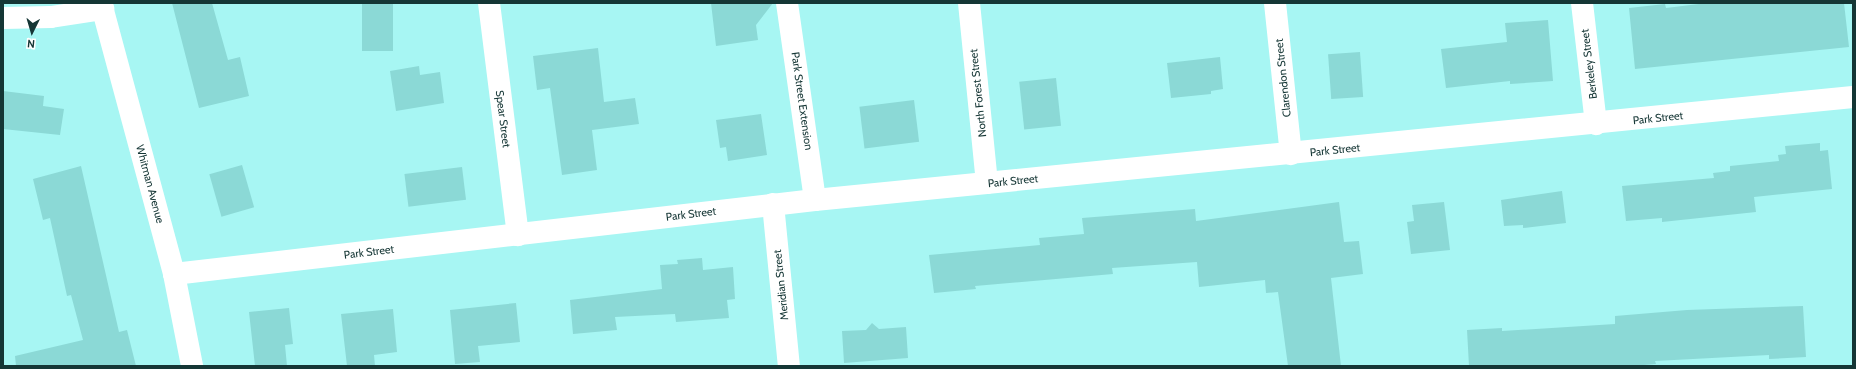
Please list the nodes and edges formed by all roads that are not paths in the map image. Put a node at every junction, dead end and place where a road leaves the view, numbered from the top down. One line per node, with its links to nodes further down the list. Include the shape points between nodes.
1 (489, 3): 14 (street, Spear Street)
2 (787, 3): 12 (street, Park Street Extension)
3 (969, 3): 11 (street, North Forest Street)
4 (1275, 3): 10 (street, Clarendon Street)
5 (1582, 3): 9 (street, Berkeley Street)
6 (102, 6): 7 (street, via 51,17); 15 (street, Whitman Avenue)
7 (3, 18)
8 (1853, 97): 9 (street, Park Street)
9 (1596, 124): 10 (street, Park Street)
10 (1291, 154): 11 (street, Park Street)
11 (988, 183): 12 (street, Park Street)
12 (815, 200): 13 (street, Park Street)
13 (773, 204): 14 (street, Park Street); 17 (street, Meridian Street)
14 (518, 235): 15 (street, Park Street)
15 (174, 274): 16 (street, Whitman Avenue)
16 (192, 366)
17 (789, 366)

